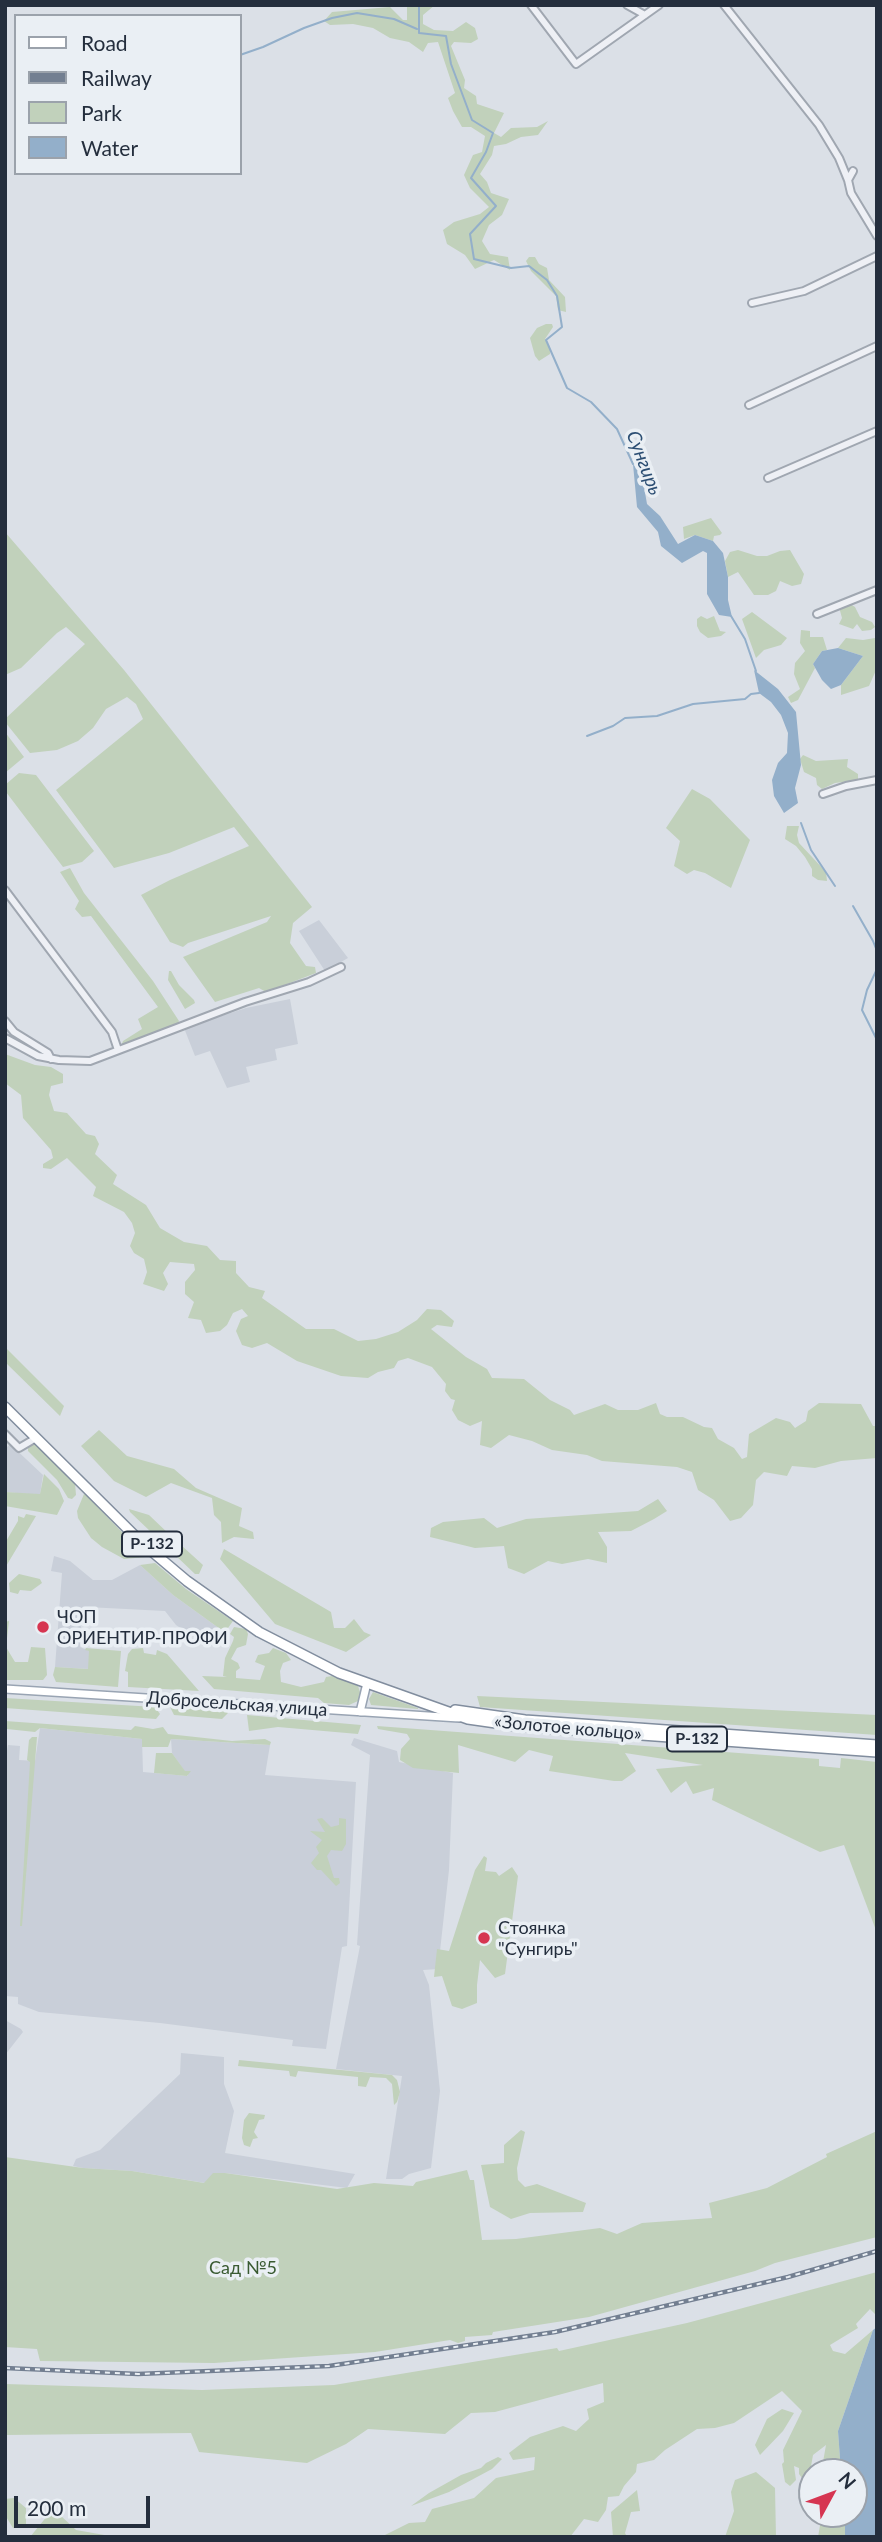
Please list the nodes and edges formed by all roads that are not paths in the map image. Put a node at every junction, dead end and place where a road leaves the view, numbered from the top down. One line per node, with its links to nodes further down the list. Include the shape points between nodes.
1 (531, 5): 5 (street, via 576,64)
2 (627, 5): 5 (street)
3 (659, 5): 5 (street)
4 (724, 5): 7 (street, via 819,125)
5 (645, 15)
6 (853, 171): 7 (street)
7 (848, 180): 8 (street, via 858,207)
8 (877, 236)
9 (877, 257): 10 (street, via 804,291)
10 (752, 303)
11 (877, 346): 12 (street)
12 (749, 405)
13 (877, 431): 14 (street)
14 (768, 478)
15 (877, 590): 16 (street)
16 (817, 614)
17 (877, 780): 18 (street)
18 (823, 794)
19 (5, 890): 23 (street, via 112,1032)
20 (341, 967): 23 (street)
21 (5, 1021): 24 (street)
22 (5, 1038): 24 (street)
23 (118, 1051): 24 (street, via 90,1060)
24 (51, 1059)
25 (5, 1400): 29 (highway, Р-132, via 146,1539 205,1589 273,1634)
26 (5, 1407): 28 (highway, Р-132)
27 (5, 1434): 28 (street, via 19,1448)
28 (36, 1438): 29 (highway, Р-132, via 142,1543 205,1595 292,1651)
29 (367, 1683): 31 (highway, Р-132); 32 (main road)
30 (5, 1689): 32 (main road, Добросельская улица)
31 (416, 1702): 33 (main road, via 419,1707); 34 (highway, Р-132); 35 (highway, «Золотое кольцо» / Р-132, via 491,1716)
32 (360, 1712): 33 (main road, Добросельская улица)
33 (413, 1716): 34 (main road, Добросельская улица)
34 (468, 1719): 36 (highway, «Золотое кольцо» / Р-132)
35 (877, 1745)
36 (877, 1752)

